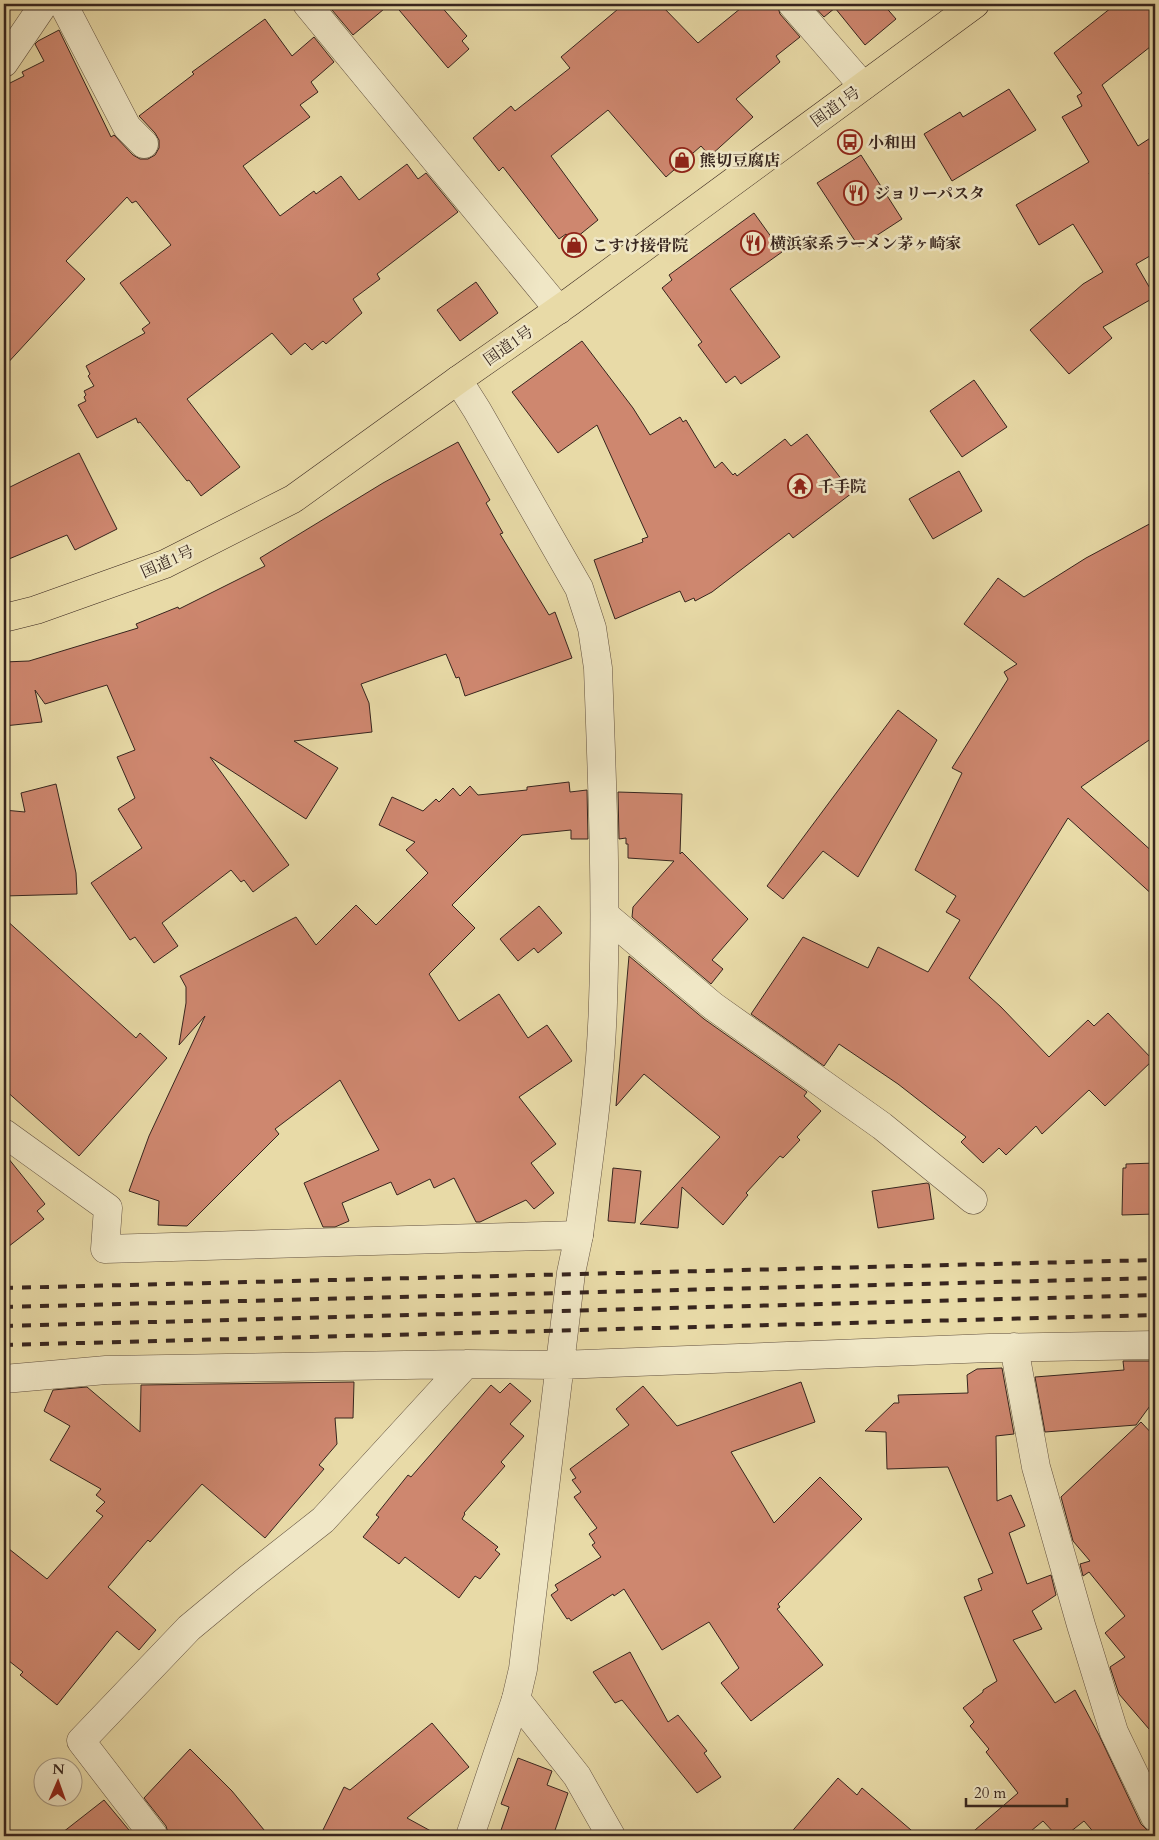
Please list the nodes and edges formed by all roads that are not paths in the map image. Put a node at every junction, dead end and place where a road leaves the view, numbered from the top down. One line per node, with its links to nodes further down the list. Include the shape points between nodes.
1 (44, 4): 6 (street)
2 (63, 4): 8 (street, via 127,127)
3 (307, 4): 9 (street)
4 (792, 4): 7 (street)
5 (975, 4): 7 (highway, 国道1号)
6 (4, 63)
7 (863, 86): 9 (highway, 国道1号)
8 (144, 144)
9 (559, 310): 10 (highway, 国道1号)
10 (458, 380): 11 (highway, 国道1号, via 293,499 164,564 36,610); 12 (street, via 579,588 592,628 598,668)
11 (4, 618)
12 (605, 915): 14 (street, via 712,1006 882,1126); 15 (street, via 603,1004 594,1123)
13 (4, 1132): 15 (street, via 108,1208 105,1249)
14 (973, 1200)
15 (579, 1235): 19 (street)
16 (1155, 1345): 17 (street)
17 (1014, 1347): 19 (street); 22 (street, via 1036,1467 1081,1624 1114,1732)
18 (466, 1364): 19 (street); 20 (street, via 106,1370); 23 (street, via 323,1520 189,1628 81,1741)
19 (560, 1365): 21 (street, via 523,1668)
20 (4, 1379)
21 (516, 1699): 24 (street); 25 (street, via 577,1776)
22 (1155, 1817)
23 (154, 1836)
24 (470, 1836)
25 (611, 1836)

